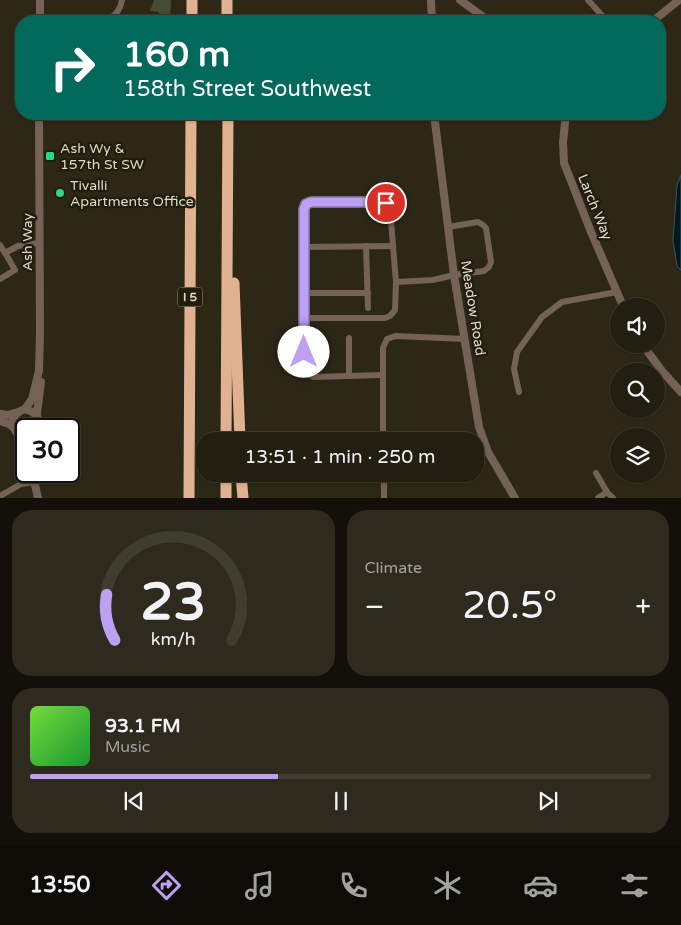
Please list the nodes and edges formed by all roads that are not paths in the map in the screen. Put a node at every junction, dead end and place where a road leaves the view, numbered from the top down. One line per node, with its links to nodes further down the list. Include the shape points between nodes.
1 (40, 0): 9 (street)
2 (122, 0): 10 (street)
3 (192, 0): 11 (highway)
4 (227, 0): 12 (highway)
5 (431, 0): 13 (street)
6 (460, 0): 14 (street)
7 (588, 0): 15 (street)
8 (679, 0): 16 (street)
9 (40, 15)
10 (115, 15)
11 (192, 15)
12 (227, 15)
13 (432, 15)
14 (481, 15)
15 (602, 15)
16 (660, 15)
17 (40, 120): 24 (street, Ash Way)
18 (191, 120): 65 (highway, I 5)
19 (228, 120): 53 (highway)
20 (228, 120): 54 (highway)
21 (435, 120): 23 (street, Meadow Road)
22 (565, 120): 33 (street, Larch Way, via 564,163)
23 (448, 227): 30 (street, Meadow Road); 30 (street, via 478,222 483,225 491,262 484,271)
24 (39, 242): 29 (street, via 18,246); 42 (street, Ash Way)
25 (0, 245): 29 (street)
26 (366, 246): 27 (street); 28 (street); 35 (street)
27 (393, 246): 28 (street, via 390,209 381,202 311,202 304,209); 32 (street)
28 (304, 247): 34 (street)
29 (5, 253): 31 (street, via 15,270)
30 (454, 275): 32 (street); 40 (street, Meadow Road)
31 (0, 279)
32 (396, 282): 38 (street, via 395,310 385,318)
33 (617, 292): 36 (street, Larch Way); 45 (street, via 562,302 542,317 517,352 514,369)
34 (304, 293): 35 (street); 38 (street)
35 (368, 293): 37 (street)
36 (620, 298)
37 (368, 308)
38 (304, 318): 43 (street, via 304,366 308,374 313,377)
39 (349, 338): 43 (street)
40 (465, 339): 44 (street, via 395,336 387,339 382,348); 69 (street, Meadow Road, via 482,438)
41 (649, 353): 46 (street)
42 (39, 371): 47 (street, Ash Way, via 32,400); 50 (street, Ash Way)
43 (349, 376): 44 (street)
44 (383, 376): 55 (street)
45 (519, 392)
46 (681, 392)
47 (22, 411): 48 (street); 49 (street, via 33,412); 52 (street, Ash Way, via 13,419)
48 (0, 414)
49 (37, 418)
50 (38, 418)
51 (0, 421): 52 (street)
52 (15, 430)
53 (226, 432)
54 (240, 432)
55 (383, 432)
56 (596, 473): 62 (street)
57 (226, 482): 66 (highway)
58 (240, 482): 67 (highway)
59 (384, 482): 68 (street)
60 (28, 483): 63 (street)
61 (36, 483): 64 (street)
62 (608, 492): 70 (street); 71 (street)
63 (0, 496)
64 (38, 498)
65 (188, 498)
66 (226, 498)
67 (241, 498)
68 (384, 498)
69 (515, 498)
70 (598, 498)
71 (613, 498)

